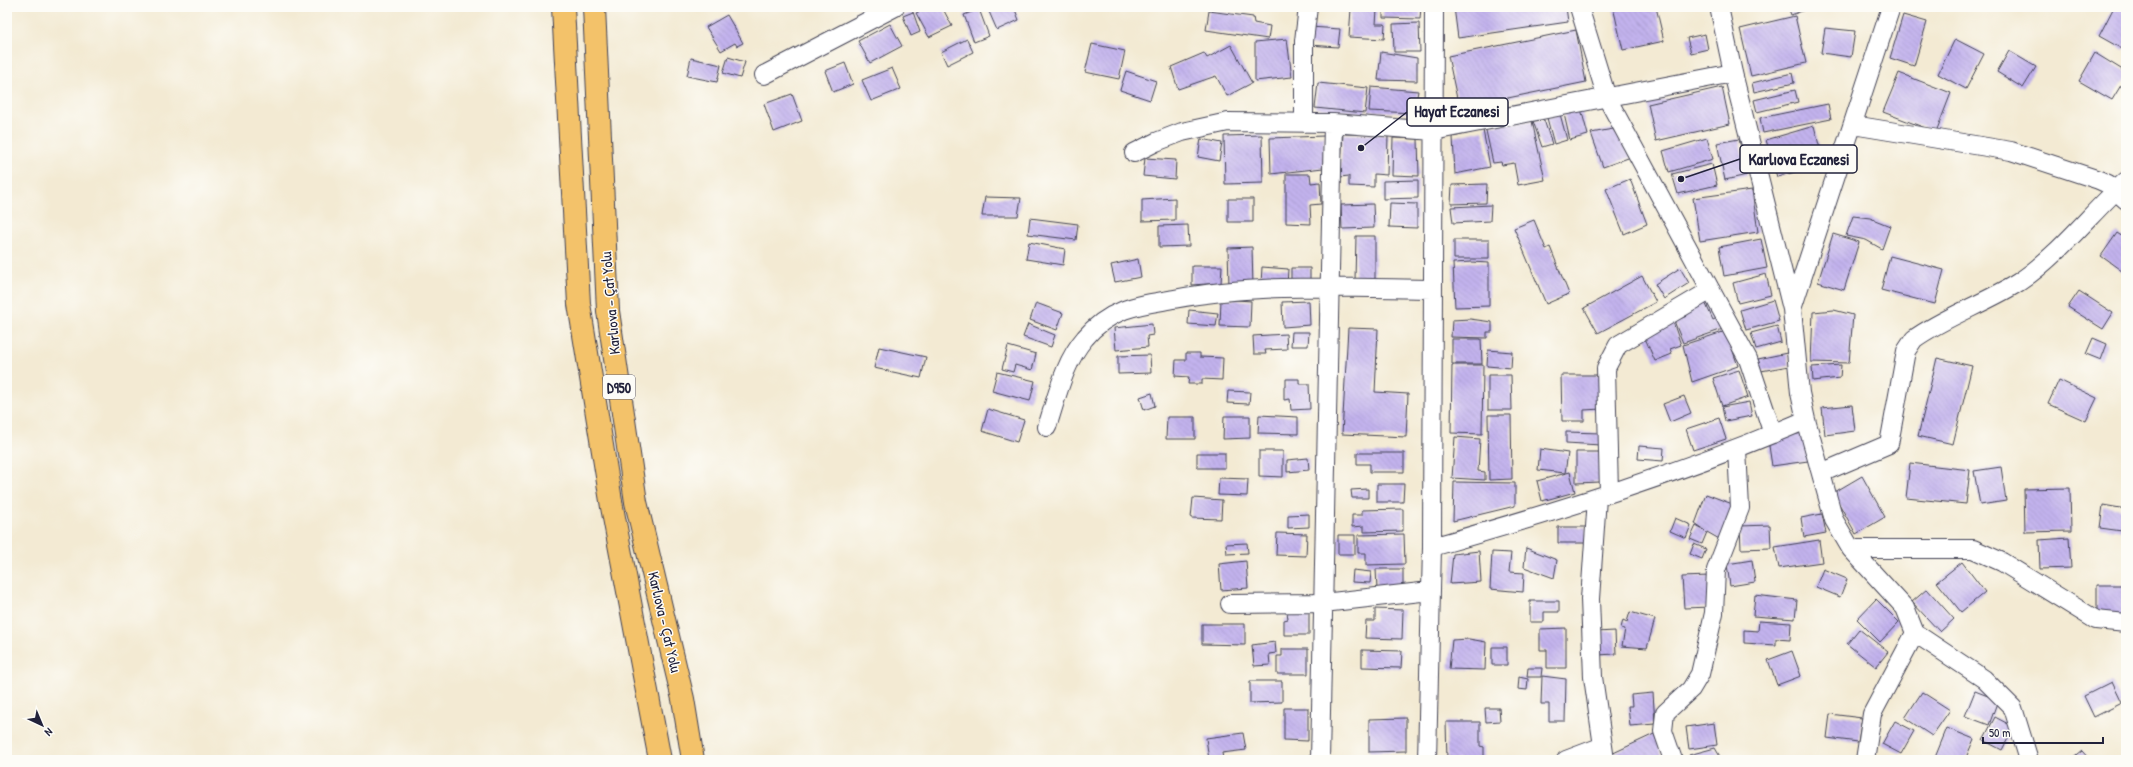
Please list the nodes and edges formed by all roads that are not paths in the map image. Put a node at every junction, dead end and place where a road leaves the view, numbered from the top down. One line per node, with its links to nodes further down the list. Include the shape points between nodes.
1 (563, 7): 36 (highway, Karlıova - Çat Yolu / D950, via 579,304 612,507)
2 (594, 7): 37 (highway, Karlıova - Çat Yolu / D950, via 608,311 636,502 683,699)
3 (895, 7): 10 (street)
4 (1308, 7): 12 (street, via 1304,42)
5 (1434, 7): 15 (street)
6 (1579, 7): 11 (street)
7 (1719, 7): 9 (street)
8 (1891, 7): 14 (street)
9 (1733, 73): 11 (street); 21 (street)
10 (764, 75)
11 (1607, 98): 15 (street); 20 (street)
12 (1304, 123): 13 (street); 16 (street, via 1242,122 1203,126 1156,142)
13 (1333, 123): 15 (street); 18 (street)
14 (1853, 125): 17 (street, via 2011,151 2099,180); 21 (street)
15 (1433, 131): 19 (street)
16 (1134, 153)
17 (2122, 191): 26 (street, via 2020,281 1914,339 1906,351 1889,444)
18 (1329, 288): 19 (street); 23 (street, via 1217,292 1124,310 1097,326 1075,350); 31 (street)
19 (1433, 289): 28 (street)
20 (1711, 290): 24 (street, via 1748,359); 27 (street, via 1618,345 1606,368)
21 (1792, 309): 22 (street, via 1800,393)
22 (1806, 420): 24 (street); 26 (street)
23 (1047, 427)
24 (1773, 434): 25 (street)
25 (1737, 449): 27 (street); 41 (street, via 1740,508 1716,570 1714,613 1700,674 1690,689 1666,713 1662,731)
26 (1821, 473): 29 (street, via 1834,520)
27 (1603, 496): 28 (street); 35 (street, via 1590,599 1593,677)
28 (1432, 546): 30 (street)
29 (1852, 549): 33 (street, via 1974,549 2002,562 2096,620); 34 (street, via 1905,608)
30 (1430, 591): 31 (street); 39 (street)
31 (1323, 603): 32 (street); 38 (street)
32 (1230, 604)
33 (2126, 623)
34 (1915, 633): 42 (street, via 1872,714); 43 (street, via 1984,680 2013,708)
35 (1604, 753): 40 (street)
36 (660, 760)
37 (693, 760)
38 (1320, 760)
39 (1427, 760)
40 (1566, 760)
41 (1673, 760)
42 (1865, 760)
43 (2029, 760)

